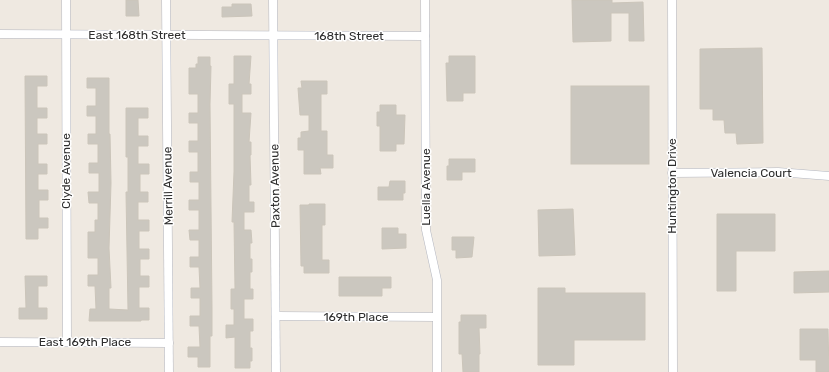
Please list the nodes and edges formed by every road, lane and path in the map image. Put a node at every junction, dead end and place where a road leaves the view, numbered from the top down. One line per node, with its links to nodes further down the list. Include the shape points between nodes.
1 (66, 0): 7 (street, Clyde Avenue)
2 (166, 0): 8 (street, Merrill Avenue)
3 (273, 0): 9 (street, Paxton Avenue)
4 (425, 0): 10 (street, Luella Avenue)
5 (672, 0): 11 (street, Huntington Drive)
6 (0, 34): 7 (street, East 168th Street)
7 (66, 34): 8 (street, East 168th Street); 16 (street, Clyde Avenue)
8 (166, 35): 9 (street, East 168th Street); 17 (street, Merrill Avenue)
9 (273, 36): 10 (street, 168th Street); 13 (street, Paxton Avenue)
10 (425, 36): 14 (street, Luella Avenue, via 426,230 437,280)
11 (672, 173): 12 (street, Valencia Court, via 778,172); 21 (street, Huntington Drive)
12 (829, 176)
13 (276, 316): 14 (street, 169th Place); 19 (street, Paxton Avenue)
14 (436, 317): 20 (street, Luella Avenue)
15 (0, 342): 16 (street, East 169th Place)
16 (66, 342): 17 (street, East 169th Place)
17 (169, 343): 18 (street, Merrill Avenue)
18 (169, 372)
19 (276, 372)
20 (437, 372)
21 (673, 372)

